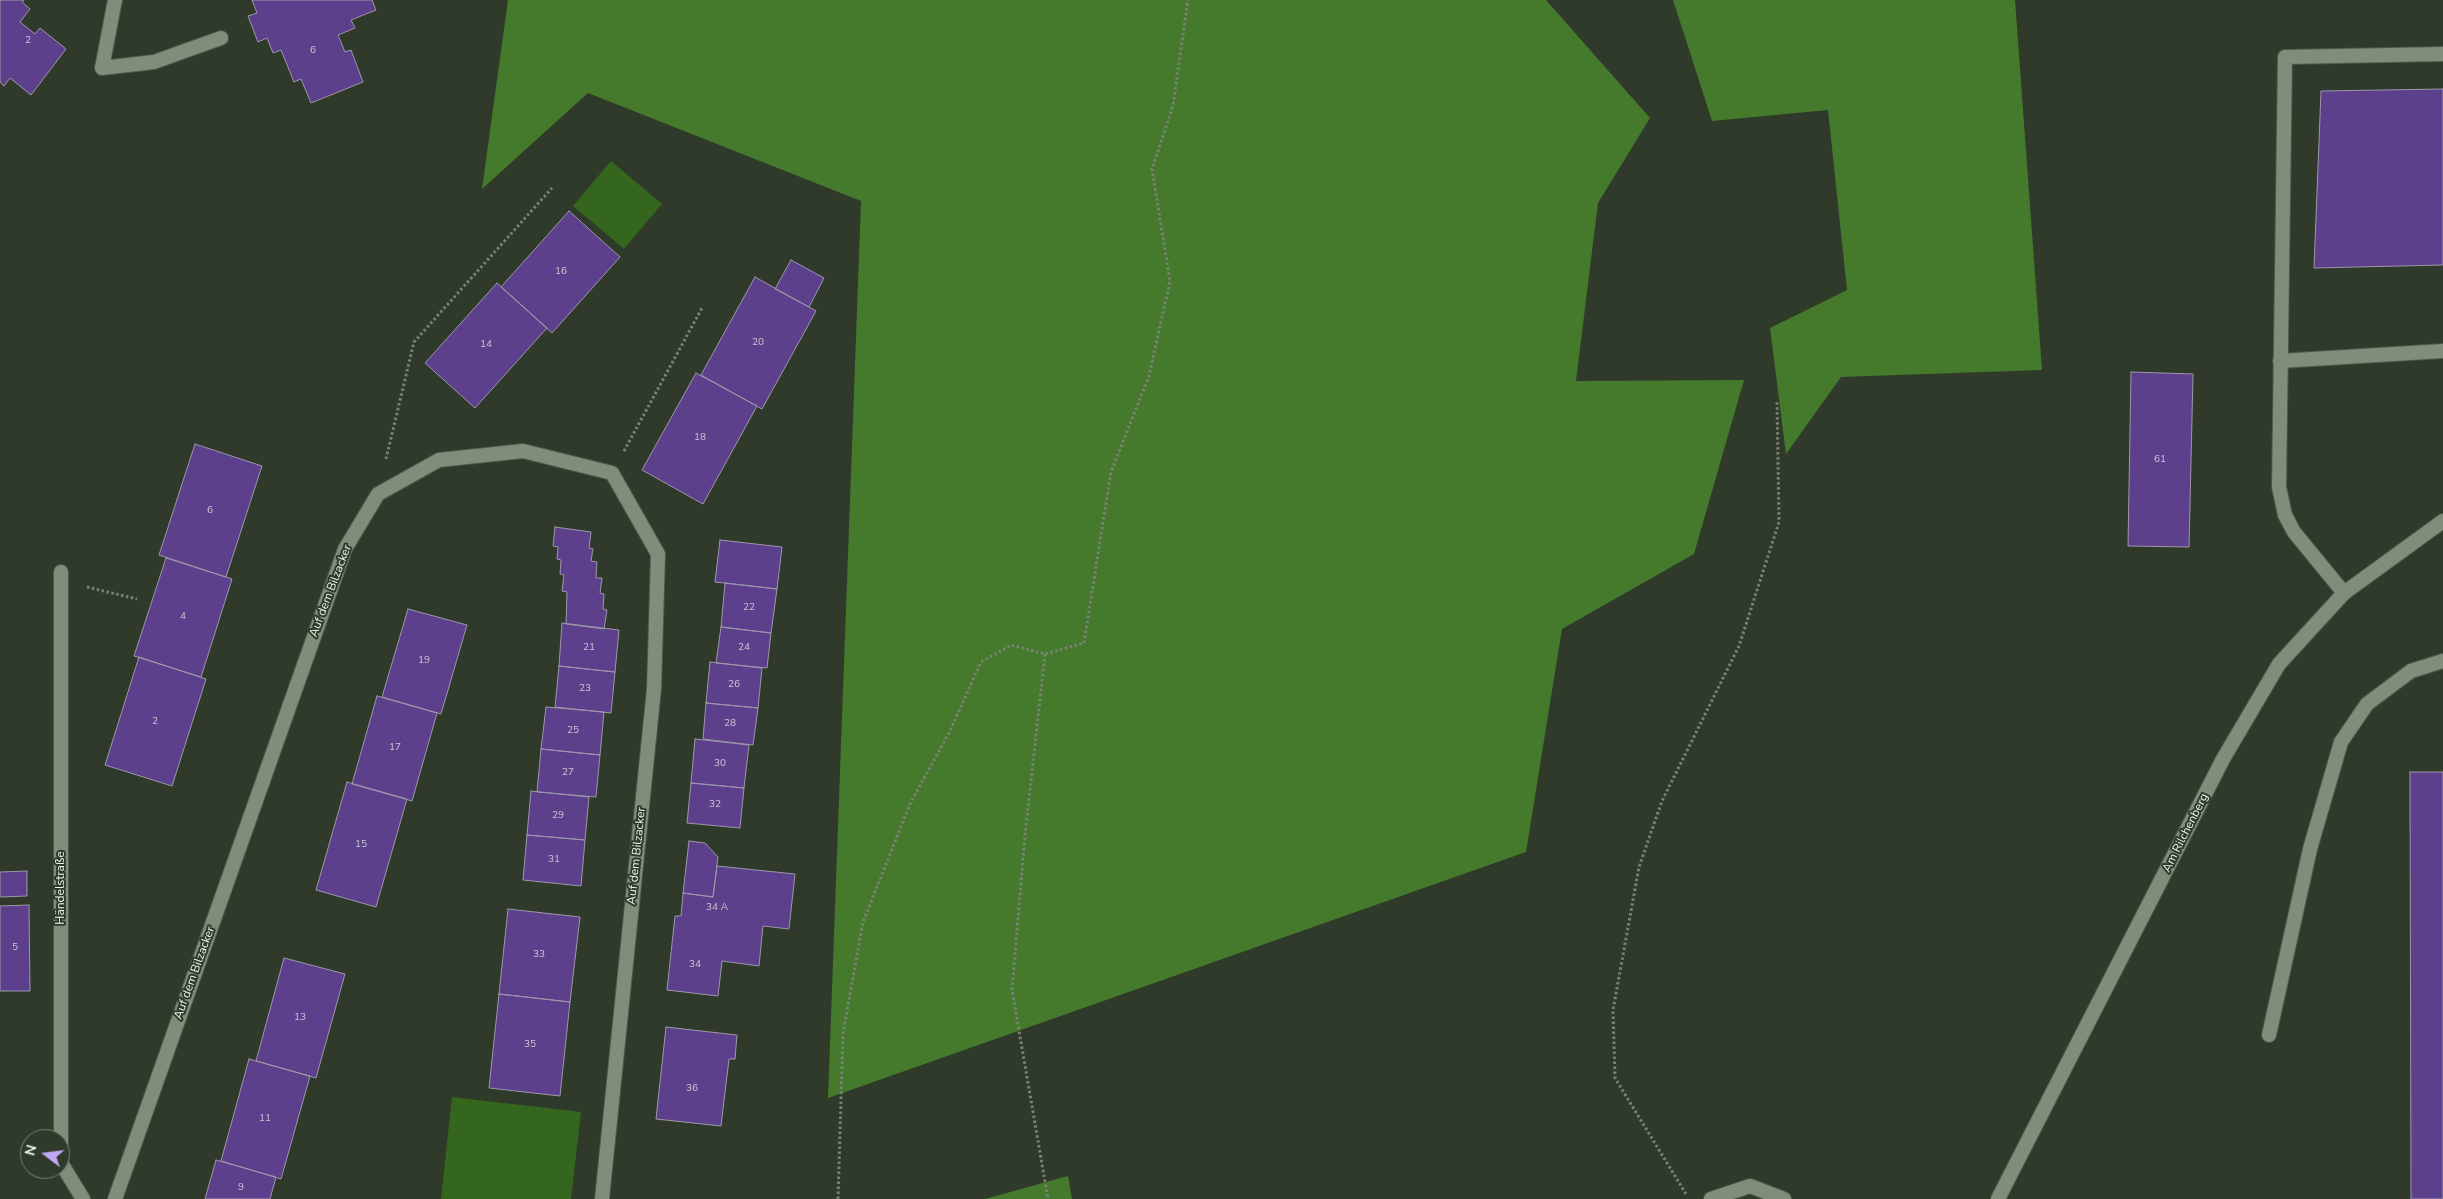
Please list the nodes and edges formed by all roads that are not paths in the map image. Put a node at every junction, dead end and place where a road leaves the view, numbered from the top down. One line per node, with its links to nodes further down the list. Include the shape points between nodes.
1 (115, 0): 2 (street, via 102,68 154,62)
2 (221, 38)
3 (2443, 54): 5 (street, via 2285,57)
4 (2443, 351): 5 (street)
5 (2280, 361): 8 (street, via 2279,487 2285,515 2294,532)
6 (2443, 521): 8 (street, Am Rilchenberg)
7 (61, 577): 11 (street, Händelstraße, via 62,1163)
8 (2344, 593): 16 (street, Am Rilchenberg, via 2279,664 2223,759)
9 (2443, 661): 10 (street, via 2411,671 2366,704 2341,742 2310,850)
10 (2269, 1035)
11 (83, 1199)
12 (115, 1199): 13 (street, Auf dem Bilzacker, via 345,550 378,494 439,460 523,451 612,473 658,554 654,690)
13 (602, 1199)
14 (1711, 1199): 15 (street, via 1750,1186)
15 (1784, 1199)
16 (1998, 1199)

